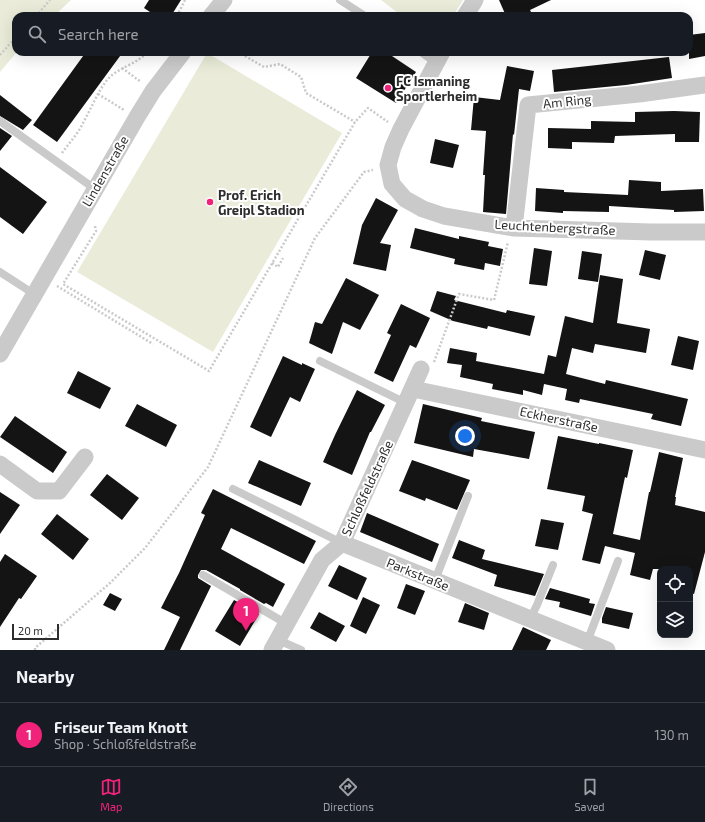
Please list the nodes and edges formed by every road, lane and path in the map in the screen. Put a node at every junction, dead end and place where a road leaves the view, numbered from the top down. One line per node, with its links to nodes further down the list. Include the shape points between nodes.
1 (50, 0): 6 (path)
2 (185, 0): 7 (path)
3 (224, 0): 8 (street)
4 (340, 0): 9 (lane)
5 (475, 0): 10 (street)
6 (40, 12)
7 (179, 12)
8 (214, 12)
9 (359, 12)
10 (468, 12)
11 (12, 42): 12 (path)
12 (0, 55)
13 (144, 56): 17 (path)
14 (180, 56): 19 (street, Lindenstraße)
15 (245, 56): 23 (path, via 264,67 280,64 301,77 306,93)
16 (438, 57): 24 (street, Leuchtenbergstraße)
17 (122, 68): 19 (path); 20 (path, via 108,79)
18 (705, 85): 29 (street, Am Ring, via 528,105)
19 (153, 91): 21 (street, Lindenstraße)
20 (98, 94): 21 (path); 25 (path, via 82,125)
21 (137, 117): 27 (street, Lindenstraße)
22 (0, 121): 25 (lane)
23 (355, 122): 24 (path, via 368,108); 32 (path)
24 (401, 129): 26 (street, Leuchtenbergstraße)
25 (56, 162): 27 (lane)
26 (388, 165): 29 (street, Leuchtenbergstraße, via 392,184 405,199 423,209 444,216); 55 (path, via 364,172 315,238 208,467 145,548 110,583 34,648)
27 (94, 189): 34 (street, Lindenstraße)
28 (95, 226): 32 (path, via 96,231 63,284 209,371)
29 (514, 228): 30 (street, Leuchtenbergstraße); 39 (path, via 509,235 494,300 459,294 432,366)
30 (705, 232)
31 (283, 258): 32 (path, via 278,267)
32 (272, 263)
33 (0, 272): 35 (lane)
34 (43, 278): 35 (street, Lindenstraße); 36 (path)
35 (34, 294): 37 (street, Lindenstraße)
36 (153, 344)
37 (0, 354)
38 (320, 361): 40 (lane)
39 (421, 369): 40 (street, Schloßfeldstraße)
40 (410, 396): 41 (street, Eckherstraße); 46 (street, Schloßfeldstraße)
41 (705, 450)
42 (85, 456): 43 (street, via 59,491 38,491)
43 (0, 464)
44 (233, 489): 46 (lane, Parkstraße)
45 (468, 496): 50 (lane)
46 (342, 543): 50 (street, Parkstraße); 52 (street, Schloßfeldstraße, via 322,560)
47 (618, 561): 53 (lane)
48 (553, 565): 51 (lane)
49 (203, 575): 52 (lane)
50 (435, 580): 51 (street, Parkstraße)
51 (530, 618): 53 (street, Parkstraße)
52 (287, 624): 54 (street, Schloßfeldstraße)
53 (587, 642): 57 (street, Parkstraße)
54 (275, 645): 56 (lane)
55 (35, 650)
56 (300, 650)
57 (608, 650)

